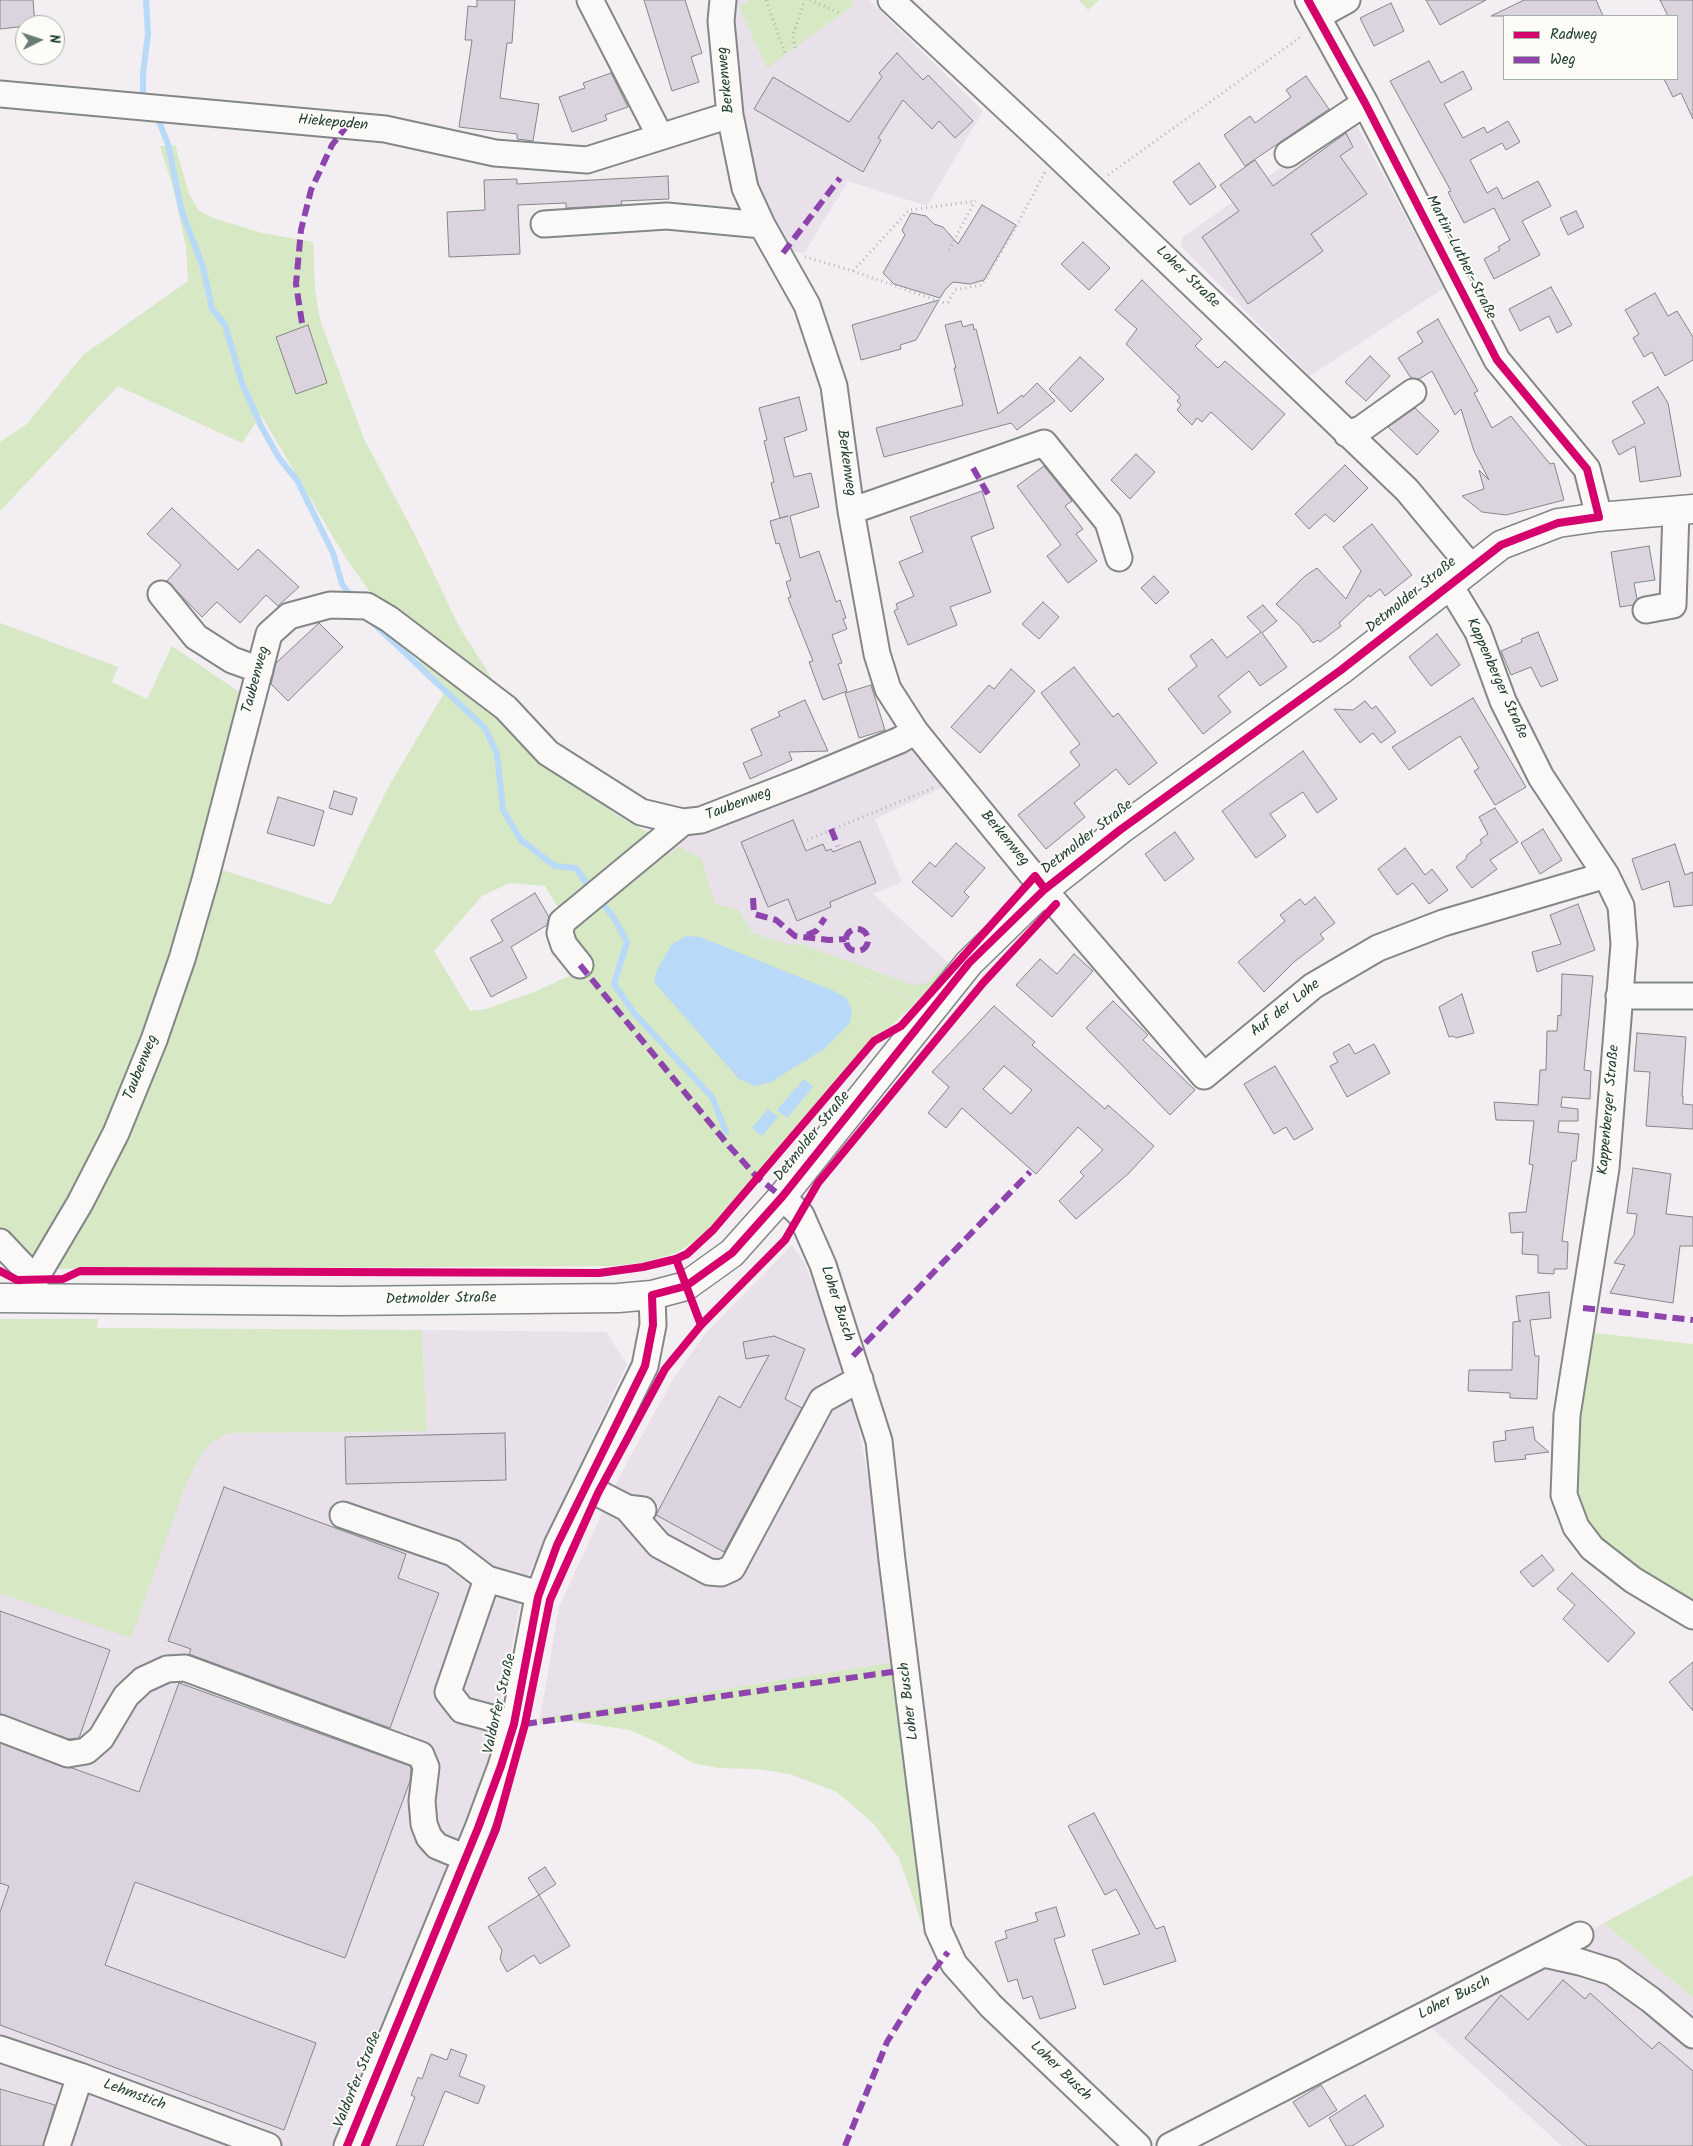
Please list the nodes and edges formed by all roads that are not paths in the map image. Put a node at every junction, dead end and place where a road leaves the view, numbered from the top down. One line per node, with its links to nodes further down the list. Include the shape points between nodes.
1 (590, 0): 9 (street)
2 (723, 0): 8 (street, Berkenweg, via 721,21)
3 (892, 0): 14 (street, Loher Straße)
4 (1347, 0): 5 (street)
5 (1313, 8): 7 (street, Martin-Luther-Straße)
6 (0, 94): 9 (street, Hiekepoden, via 385,129 495,153 587,160)
7 (1365, 103): 10 (street); 17 (street, Martin-Luther-Straße, via 1497,360 1588,469)
8 (730, 115): 9 (street, Hiekepoden); 12 (street, Berkenweg, via 745,188)
9 (660, 136)
10 (1288, 154)
11 (544, 224): 12 (street, via 667,216)
12 (762, 225): 16 (street, Berkenweg, via 807,305 834,386)
13 (1413, 392): 14 (street)
14 (1347, 434): 19 (street, Loher Straße, via 1407,490)
15 (1684, 510): 17 (main road, Detmolder Straße); 22 (street, via 1674,605)
16 (851, 511): 18 (street, via 1044,443 1108,522); 24 (street, Berkenweg, via 877,654 888,689)
17 (1599, 517): 19 (main road, Detmolder Straße, via 1558,523 1533,532 1501,545)
18 (1119, 558)
19 (1471, 567): 20 (main road, Detmolder Straße)
20 (1449, 584): 26 (street, Kappenberger Straße, via 1478,632 1503,701 1541,777); 27 (main road, Detmolder Straße, via 1341,670 1120,830)
21 (161, 594): 23 (street, via 196,637 232,660)
22 (1646, 610)
23 (260, 670): 25 (street, Taubenweg, via 270,634 288,616 330,605 367,606 390,619 506,708 548,753 642,812); 33 (street, Taubenweg, via 182,959 154,1040 116,1133)
24 (915, 731): 25 (street, Taubenweg, via 787,787 701,820); 27 (street, Berkenweg)
25 (683, 822): 28 (street, via 562,922 560,933 564,944)
26 (1606, 875): 27 (street, Auf der Lohe, via 1443,923 1378,948 1313,986 1204,1076); 29 (street, Kappenberger Straße, via 1622,906 1624,944)
27 (1045, 889): 31 (main road, Detmolder Straße, via 969,963)
28 (580, 965)
29 (1619, 996): 30 (street); 41 (street, Kappenberger Straße, via 1606,1168 1567,1415 1564,1495 1576,1527 1592,1548 1633,1580)
30 (1693, 996)
31 (782, 1197): 34 (main road, Detmolder Straße, via 732,1253 711,1269 686,1286); 36 (street, Loher Busch, via 801,1215 823,1265)
32 (0, 1242): 33 (street)
33 (35, 1289): 34 (main road, Detmolder Straße, via 341,1301); 35 (main road, Detmolder Straße)
34 (652, 1295): 37 (street, Valdorfer Straße, via 653,1326 645,1366)
35 (0, 1298)
36 (860, 1379): 37 (street, via 822,1400 732,1568 721,1573 709,1572 659,1545 637,1508); 53 (street, Loher Busch, via 879,1441 938,1929 954,1964 991,2006)
37 (586, 1487): 40 (street, Valdorfer Straße, via 557,1545)
38 (343, 1515): 39 (street, via 453,1554)
39 (488, 1579): 40 (street); 42 (street, via 448,1692 462,1710)
40 (539, 1594): 42 (street, Valdorfer Straße)
41 (1693, 1616)
42 (514, 1724): 44 (street, Valdorfer Straße)
43 (0, 1728): 44 (street, via 68,1754 86,1751 101,1738 126,1696 143,1680 167,1669 185,1668 421,1755 426,1767 422,1801 429,1837 437,1846)
44 (466, 1858): 52 (street, Valdorfer Straße)
45 (1580, 1935): 46 (street, Loher Busch)
46 (1544, 1954): 47 (street, via 1612,1972); 54 (street, Loher Busch)
47 (1693, 2035)
48 (0, 2049): 49 (street, Lehmstich)
49 (80, 2076): 50 (street); 51 (street, Lehmstich)
50 (57, 2146)
51 (268, 2146)
52 (347, 2146)
53 (1138, 2146)
54 (1170, 2146)

